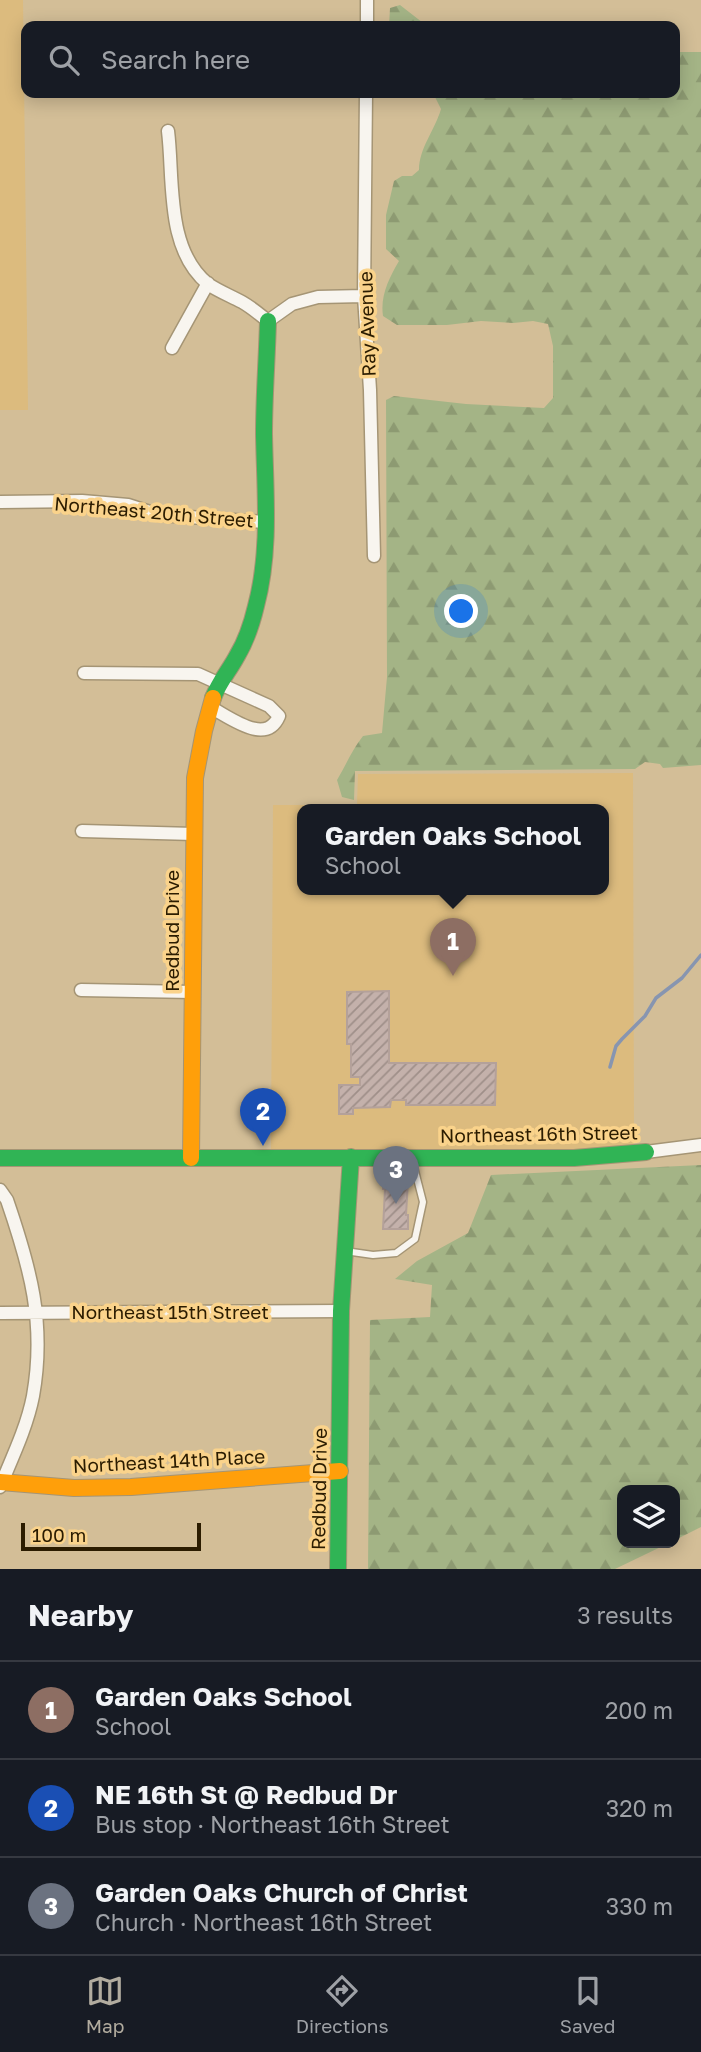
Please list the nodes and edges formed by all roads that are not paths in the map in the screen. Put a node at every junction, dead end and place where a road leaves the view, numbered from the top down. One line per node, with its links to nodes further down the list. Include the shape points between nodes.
1 (367, 0): 2 (street)
2 (367, 21)
3 (366, 98): 6 (street, Ray Avenue)
4 (168, 131): 5 (street, via 179,236 190,261)
5 (208, 283): 7 (street); 8 (street)
6 (364, 296): 7 (street, via 318,297 292,304); 11 (street, Ray Avenue)
7 (268, 321): 10 (street, Redbud Drive)
8 (172, 348)
9 (0, 502): 10 (street, Northeast 20th Street, via 82,501 159,515)
10 (265, 522): 13 (street, Redbud Drive, via 257,603 236,659)
11 (374, 556)
12 (84, 673): 13 (street, via 198,674)
13 (219, 682): 14 (street, Redbud Drive); 14 (street, via 270,706 279,716 265,731 248,728)
14 (210, 707): 16 (street, Redbud Drive, via 198,757)
15 (82, 831): 16 (street)
16 (194, 834): 18 (street, Redbud Drive)
17 (81, 990): 18 (street)
18 (193, 992): 24 (street, Redbud Drive)
19 (701, 1145): 20 (street, Northeast 16th Street)
20 (646, 1152): 22 (street, Northeast 16th Street, via 574,1158)
21 (351, 1157): 22 (street, Northeast 16th Street); 24 (street, Northeast 16th Street); 26 (street, Redbud Drive)
22 (412, 1157): 26 (lane, via 423,1202 415,1240 396,1253)
23 (0, 1158): 24 (street, Northeast 16th Street)
24 (191, 1158)
25 (0, 1190): 28 (street, via 22,1243)
26 (345, 1251): 27 (street, Redbud Drive)
27 (341, 1311): 28 (street, Northeast 15th Street); 30 (street, Redbud Drive)
28 (36, 1312): 29 (street, Northeast 15th Street); 31 (street, via 33,1397)
29 (0, 1313)
30 (340, 1471): 31 (street, Northeast 14th Place, via 131,1488); 32 (street, Redbud Drive)
31 (1, 1484)
32 (338, 1569)

